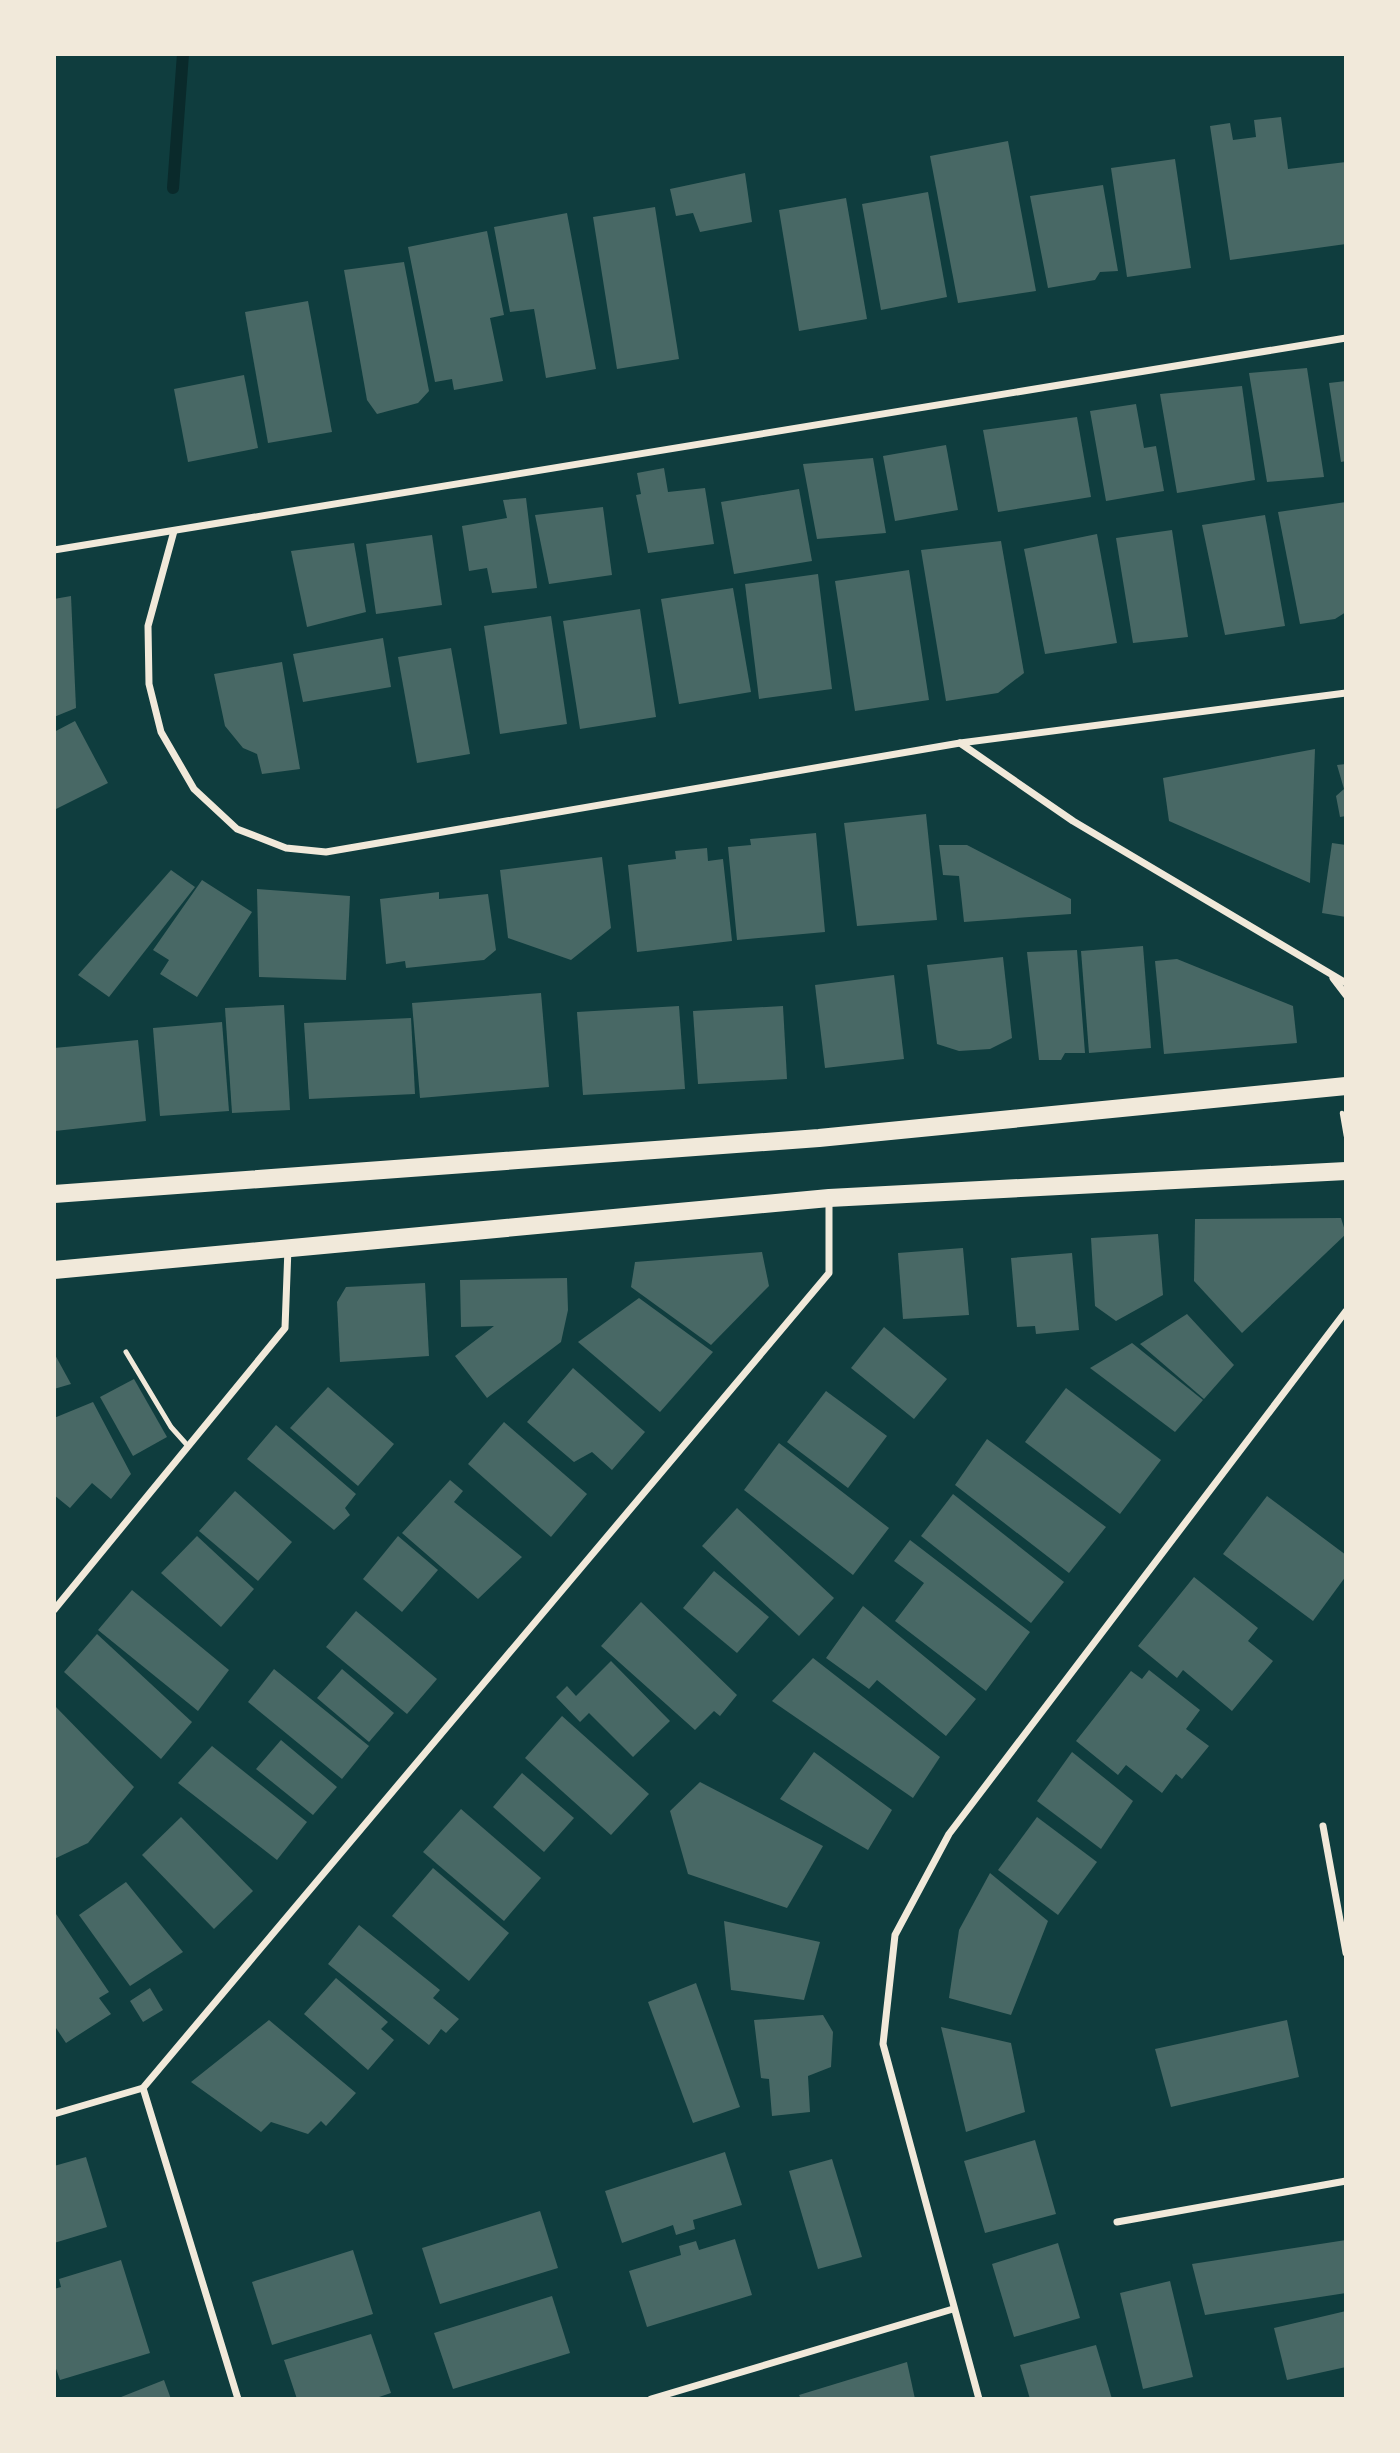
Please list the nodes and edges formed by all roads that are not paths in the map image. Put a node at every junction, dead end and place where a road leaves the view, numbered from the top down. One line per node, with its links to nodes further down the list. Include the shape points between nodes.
1 (1346, 338): 2 (street)
2 (174, 531): 3 (street); 5 (street, via 148,626 149,684 161,732 194,789 237,829 286,848 326,852)
3 (54, 550)
4 (1346, 693): 5 (street)
5 (961, 743): 6 (street, via 1073,821)
6 (1330, 975): 7 (street); 8 (street)
7 (1346, 983)
8 (1346, 995)
9 (1345, 1085): 11 (main road, via 818,1138)
10 (1346, 1171): 12 (main road)
11 (54, 1194)
12 (829, 1198): 13 (main road); 21 (street, via 829,1273)
13 (288, 1246): 14 (main road); 17 (street, via 285,1328)
14 (54, 1270)
15 (1346, 1311): 25 (street, via 949,1834 895,1935 883,2044)
16 (126, 1352): 17 (lane, via 171,1427)
17 (188, 1446): 18 (street)
18 (54, 1610)
19 (1323, 1826): 20 (street)
20 (1346, 1953)
21 (142, 2088): 22 (street); 26 (street)
22 (54, 2114)
23 (1346, 2181): 24 (street)
24 (1117, 2222)
25 (953, 2309): 27 (street); 28 (street)
26 (238, 2399)
27 (651, 2399)
28 (979, 2399)

